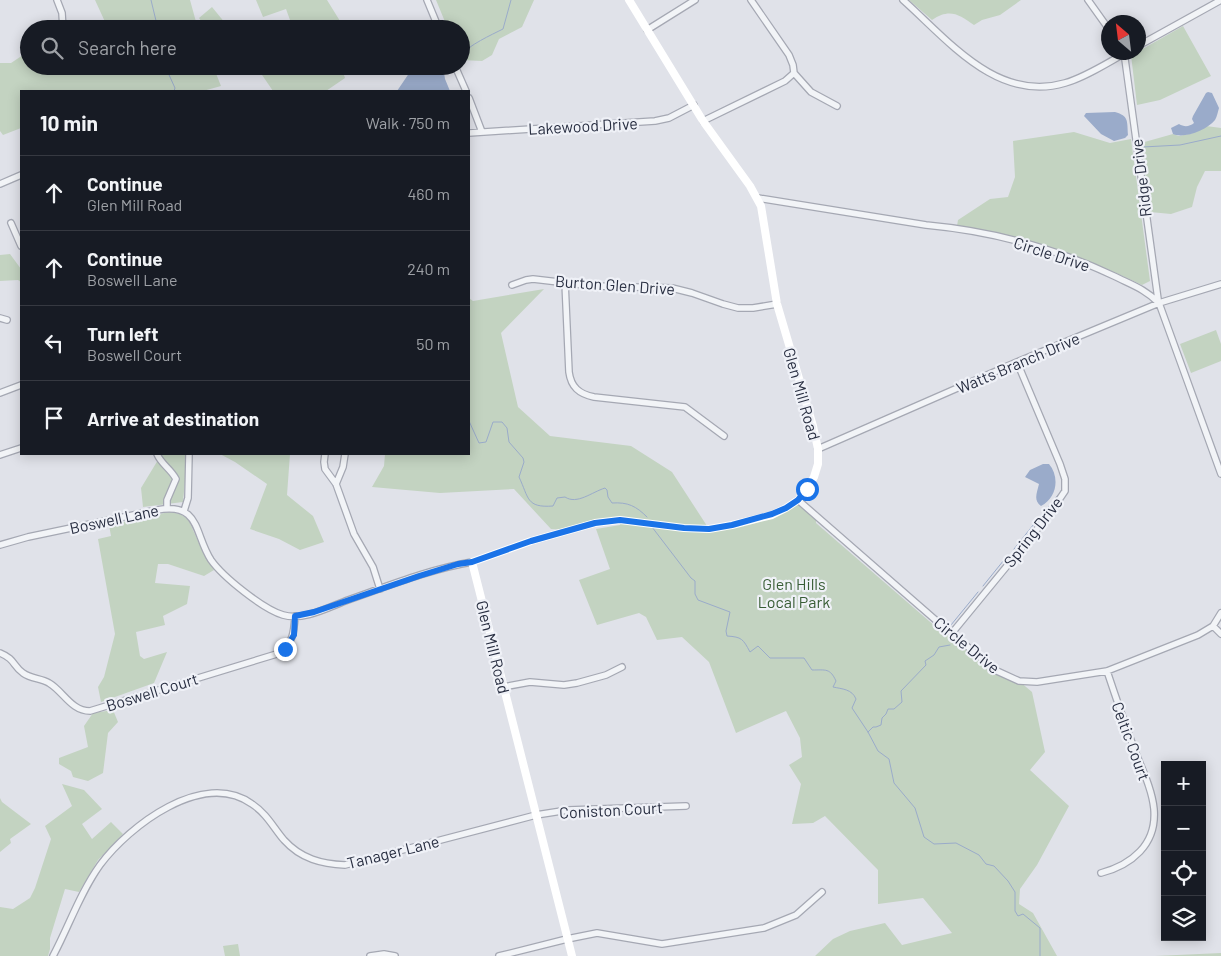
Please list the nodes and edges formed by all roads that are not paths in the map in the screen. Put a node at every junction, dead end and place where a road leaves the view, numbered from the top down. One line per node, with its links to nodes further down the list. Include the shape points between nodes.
1 (57, 0): 10 (street)
2 (427, 0): 11 (street)
3 (629, 0): 12 (main road, Glen Mill Road)
4 (695, 0): 12 (street)
5 (751, 0): 16 (street, via 789,55)
6 (904, 0): 14 (street, via 980,68 1013,83 1044,86 1065,83)
7 (1088, 0): 9 (street)
8 (1221, 0): 13 (street)
9 (1101, 18)
10 (62, 20)
11 (435, 20)
12 (647, 30): 20 (main road, Glen Mill Road)
13 (1146, 42)
14 (1111, 60)
15 (1126, 60): 33 (street, Ridge Drive)
16 (794, 73): 21 (street, via 811,92); 22 (street, via 785,81)
17 (459, 75): 18 (street)
18 (466, 90)
19 (470, 101): 23 (street)
20 (694, 105): 22 (main road, Glen Mill Road); 23 (street, Lakewood Drive, via 669,118 655,121)
21 (837, 106)
22 (703, 121): 27 (main road, Glen Mill Road)
23 (482, 132): 24 (street, Lakewood Drive)
24 (470, 133)
25 (20, 175): 26 (street)
26 (0, 184)
27 (758, 198): 33 (street, Circle Drive, via 1030,244 1110,274 1149,293); 34 (main road, Glen Mill Road)
28 (11, 223): 29 (street)
29 (20, 244)
30 (565, 282): 32 (street, Burton Glen Drive, via 533,279); 34 (street, Burton Glen Drive, via 672,288 738,308); 40 (street, via 569,372 576,390 594,397 685,407)
31 (1221, 284): 33 (street, Watts Branch Drive)
32 (512, 285)
33 (1159, 303): 37 (street, Watts Branch Drive); 48 (street)
34 (777, 304): 42 (main road, Glen Mill Road)
35 (0, 318): 36 (street)
36 (7, 320)
37 (1017, 362): 42 (street, Watts Branch Drive); 59 (street, Spring Drive, via 1060,464 1065,479 1064,491 1048,516)
38 (20, 385): 39 (street)
39 (0, 393)
40 (724, 436)
41 (20, 448): 47 (street)
42 (818, 449): 50 (main road, Glen Mill Road, via 814,477)
43 (158, 455): 51 (street, via 176,479)
44 (189, 455): 52 (street, via 188,498)
45 (325, 455): 49 (street, via 325,469)
46 (345, 455): 49 (street)
47 (0, 456)
48 (1221, 474)
49 (336, 484): 55 (street, via 354,534 373,566)
50 (798, 500): 54 (main road, Glen Mill Road, via 772,514 709,529 620,520 595,523); 59 (street, Circle Drive)
51 (167, 508): 52 (street, Boswell Lane); 53 (street, Boswell Lane)
52 (184, 511): 57 (street, via 194,521 208,554 219,570 266,607 284,616)
53 (0, 545)
54 (472, 562): 55 (street); 64 (main road, Glen Mill Road)
55 (380, 589): 57 (street)
56 (1221, 614): 58 (street, Circle Drive)
57 (295, 616): 61 (street, Boswell Court, via 292,640 280,653 90,711 76,707 48,682 24,674 13,661)
58 (1213, 626): 60 (street); 63 (street, Circle Drive)
59 (952, 633): 63 (street, Circle Drive, via 997,671 1019,681 1037,682)
60 (1221, 634)
61 (0, 653)
62 (622, 667): 64 (street, via 577,683 530,682)
63 (1107, 671): 67 (street, Celtic Court, via 1151,794 1154,818 1151,832 1138,854 1116,869)
64 (503, 687): 66 (main road, Glen Mill Road)
65 (686, 806): 66 (street, Coniston Court, via 568,810)
66 (536, 815): 69 (main road, Glen Mill Road); 70 (street, Tanager Lane, via 346,865 332,865 309,859 297,851 251,803 215,793 191,797 151,817 109,854 82,896)
67 (1101, 873)
68 (822, 892): 69 (street, via 796,915 764,928 662,944 597,933)
69 (567, 939): 73 (street); 74 (main road, Glen Mill Road)
70 (53, 956)
71 (370, 956): 72 (street)
72 (395, 956)
73 (499, 956)
74 (572, 956)

